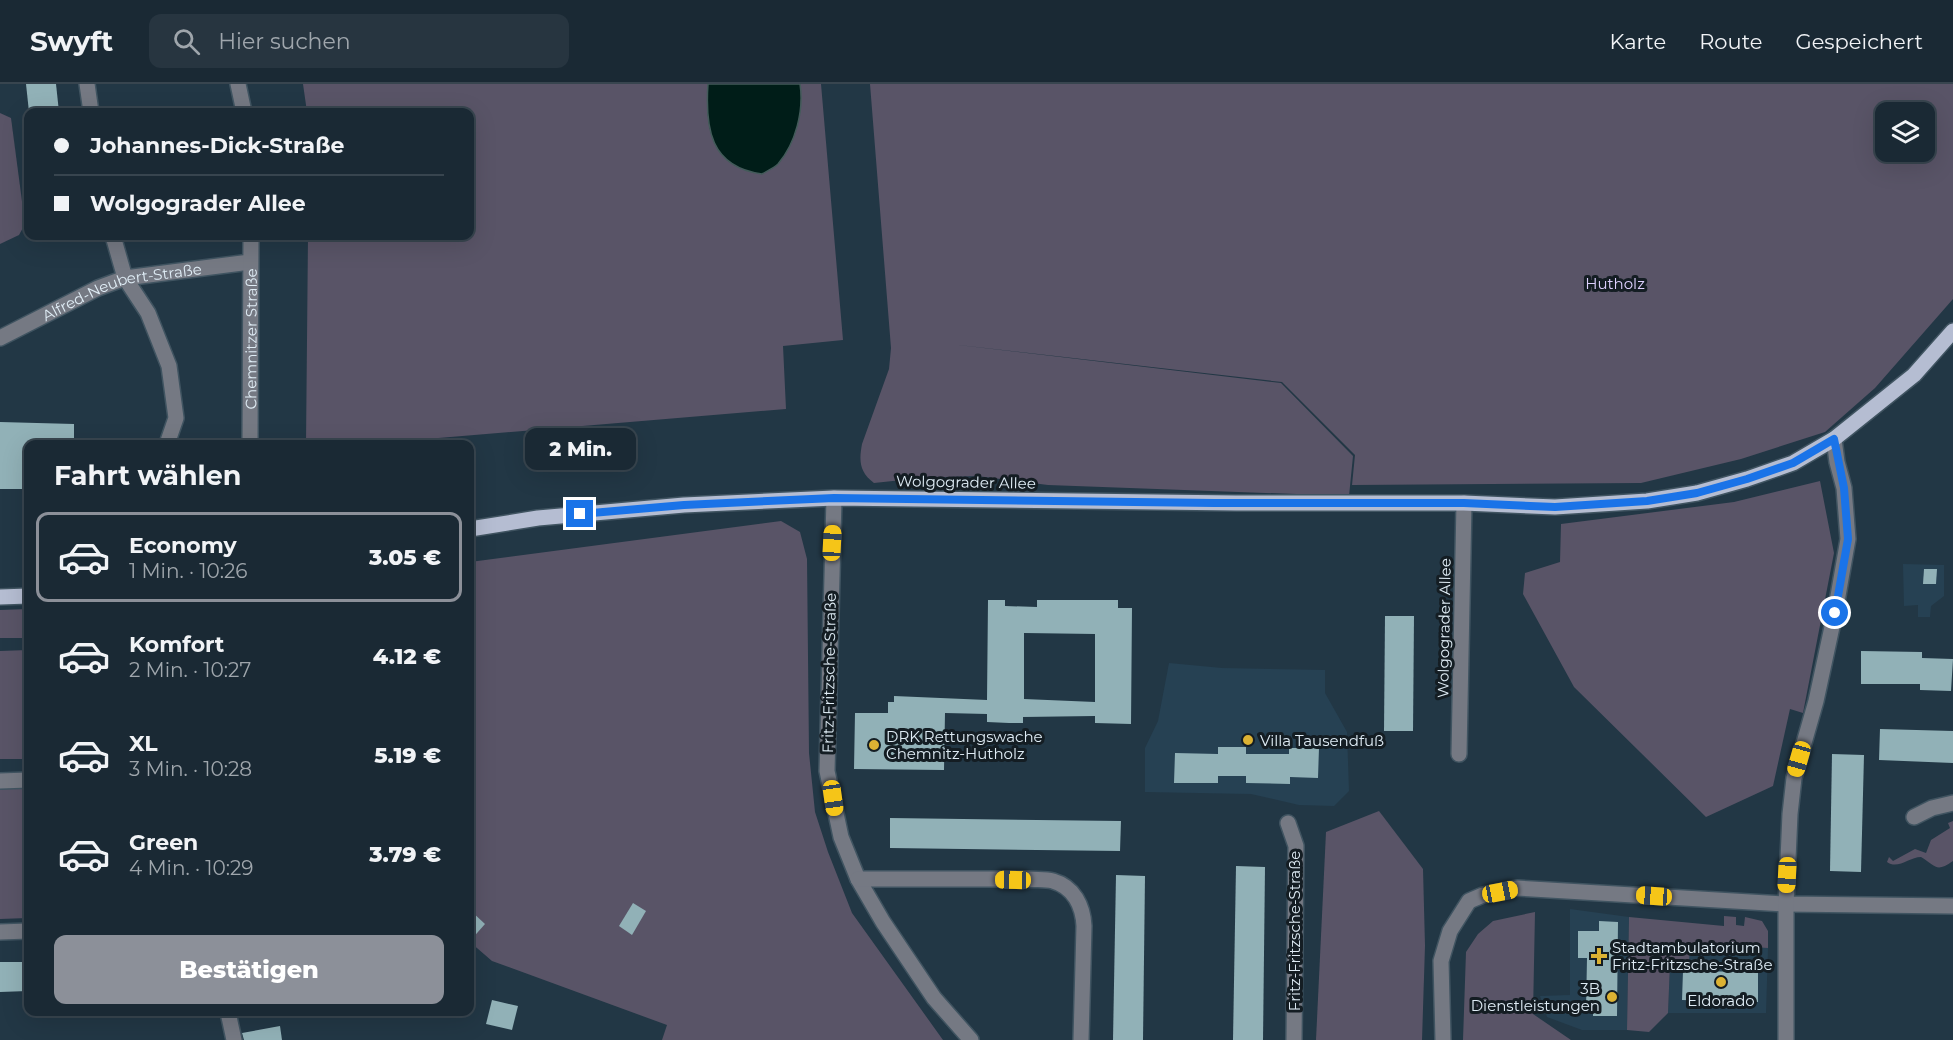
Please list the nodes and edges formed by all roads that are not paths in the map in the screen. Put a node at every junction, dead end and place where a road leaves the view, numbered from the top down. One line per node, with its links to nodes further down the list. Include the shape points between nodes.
1 (87, 84): 3 (street)
2 (238, 84): 4 (street)
3 (90, 108)
4 (243, 108)
5 (114, 240): 8 (street)
6 (250, 240): 7 (street, Chemnitzer Straße)
7 (250, 262): 8 (street, Alfred-Neubert-Straße); 13 (street, Chemnitzer Straße)
8 (125, 278): 10 (street, Alfred-Neubert-Straße); 12 (street, via 148,313 170,366 176,418)
9 (1953, 331): 11 (main road, Wolgograder Allee, via 1914,375)
10 (0, 338)
11 (1834, 439): 15 (main road, Wolgograder Allee, via 1793,463 1697,493 1647,501 1555,507); 26 (street, via 1844,488 1848,539 1821,679 1794,778)
12 (168, 440)
13 (250, 440)
14 (834, 498): 15 (main road, Wolgograder Allee); 16 (main road, Wolgograder Allee, via 684,505); 25 (street, Fritz-Fritzsche-Straße, via 827,771 841,837)
15 (1464, 503): 19 (street, Wolgograder Allee)
16 (474, 527)
17 (24, 596): 18 (main road)
18 (0, 597)
19 (1460, 754)
20 (24, 780): 21 (street)
21 (0, 781)
22 (1953, 803): 23 (street)
23 (1914, 817)
24 (1288, 822): 34 (street, Fritz-Fritzsche-Straße, via 1296,846)
25 (858, 879): 32 (street, Fritz-Fritzsche-Straße, via 934,998); 33 (street, via 1028,879 1053,881 1072,891 1083,909)
26 (1786, 904): 27 (street); 35 (street, via 1517,888 1483,895 1469,901 1450,931 1441,961); 36 (street)
27 (1953, 906)
28 (24, 931): 29 (street)
29 (0, 932)
30 (229, 1016): 31 (street)
31 (234, 1040)
32 (971, 1040)
33 (1081, 1040)
34 (1294, 1040)
35 (1443, 1040)
36 (1786, 1040)

